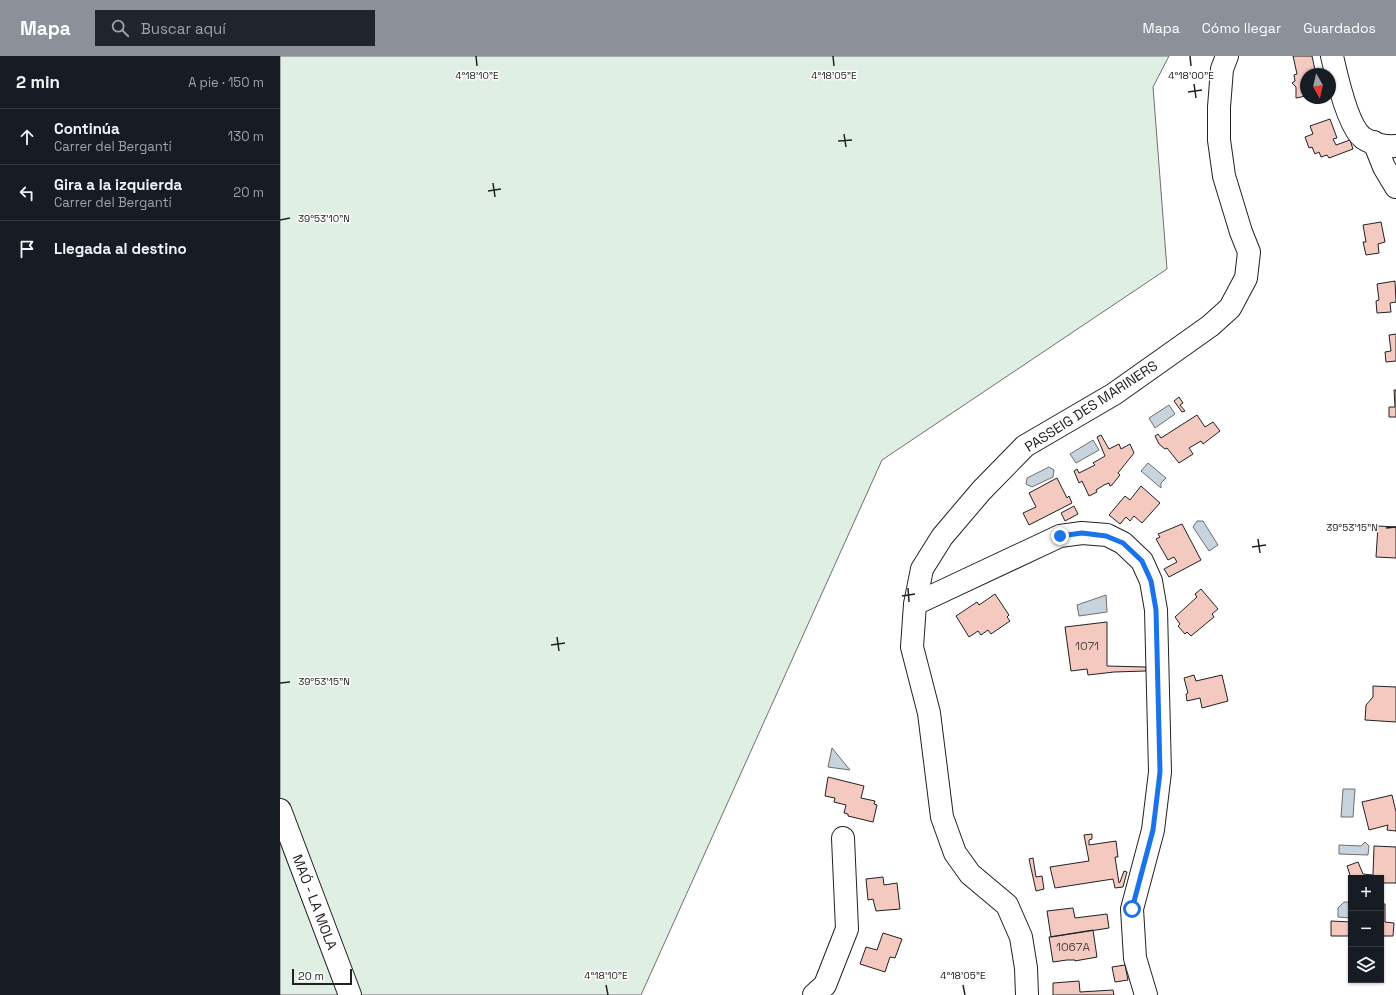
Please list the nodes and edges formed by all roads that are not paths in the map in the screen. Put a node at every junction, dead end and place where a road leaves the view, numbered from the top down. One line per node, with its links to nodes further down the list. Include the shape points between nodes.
1 (1227, 56): 6 (street, PASSEIG DES MARINERS, via 1222,69 1219,99 1219,140 1224,176 1249,252 1246,278 1230,308 1210,326 1114,394 1025,446 942,536 922,569)
2 (1332, 56): 3 (street, via 1353,122 1363,137)
3 (1374, 142): 4 (street, via 1387,147); 5 (street, via 1384,168)
4 (1396, 146)
5 (1396, 188)
6 (915, 604): 11 (street, PASSEIG DES MARINERS, via 912,647 929,713 942,817 955,853 970,874 1007,905 1021,937); 12 (street, via 1060,536 1082,533 1106,536 1123,543 1142,561 1151,581 1156,610 1160,772 1153,830 1132,909 1135,958)
7 (280, 810): 9 (street, MAÓ - LA MOLA)
8 (843, 838): 10 (street, via 847,929 825,985)
9 (350, 995)
10 (814, 995)
11 (1027, 995)
12 (1146, 995)

